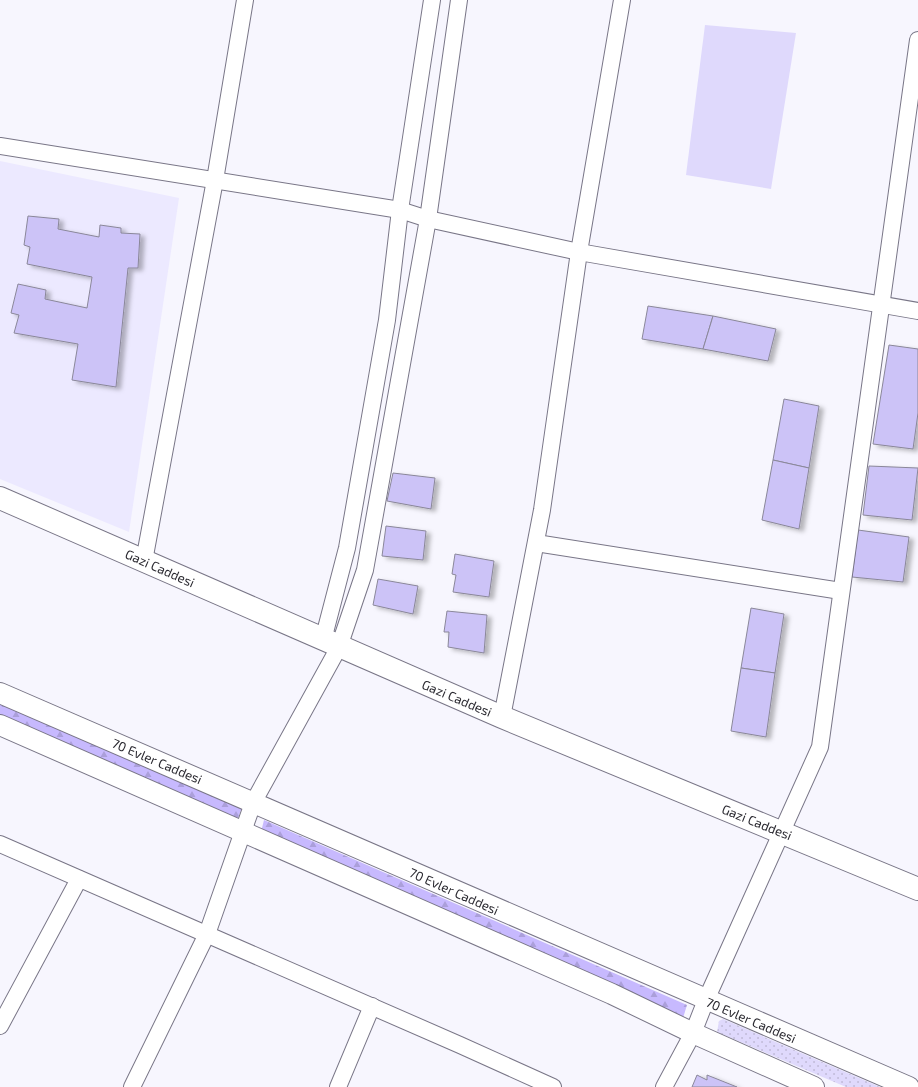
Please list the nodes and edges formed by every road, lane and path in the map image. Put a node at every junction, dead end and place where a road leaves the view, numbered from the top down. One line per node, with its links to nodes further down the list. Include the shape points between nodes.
1 (244, 0): 7 (street)
2 (432, 0): 8 (street)
3 (460, 0): 9 (street)
4 (622, 0): 10 (street)
5 (918, 40): 11 (street)
6 (0, 146): 7 (street)
7 (215, 180): 8 (street); 15 (street)
8 (400, 210): 9 (street); 17 (street, via 387,320)
9 (428, 219): 10 (street); 17 (street, via 365,570)
10 (579, 252): 11 (street); 14 (street)
11 (881, 304): 12 (street); 16 (street)
12 (918, 311)
13 (0, 498): 15 (main road, Gazi Caddesi)
14 (536, 543): 16 (street); 19 (street)
15 (144, 562): 17 (main road, Gazi Caddesi)
16 (841, 591): 23 (street, via 820,747)
17 (331, 643): 19 (main road, Gazi Caddesi); 21 (street)
18 (0, 693): 21 (street, 70 Evler Caddesi)
19 (502, 717): 23 (main road, Gazi Caddesi)
20 (0, 726): 22 (street)
21 (253, 803): 22 (street); 28 (street, 70 Evler Caddesi)
22 (244, 832): 27 (street); 31 (street, via 612,994)
23 (781, 832): 26 (main road, Gazi Caddesi); 28 (street)
24 (0, 844): 25 (street)
25 (79, 879): 27 (street); 30 (street)
26 (918, 889)
27 (207, 934): 29 (street); 33 (street)
28 (706, 1000): 31 (street); 37 (street, 70 Evler Caddesi)
29 (372, 1006): 32 (street); 34 (street)
30 (0, 1026)
31 (693, 1033): 35 (street); 36 (street)
32 (543, 1085)
33 (132, 1087)
34 (338, 1087)
35 (664, 1087)
36 (814, 1087)
37 (909, 1087)

